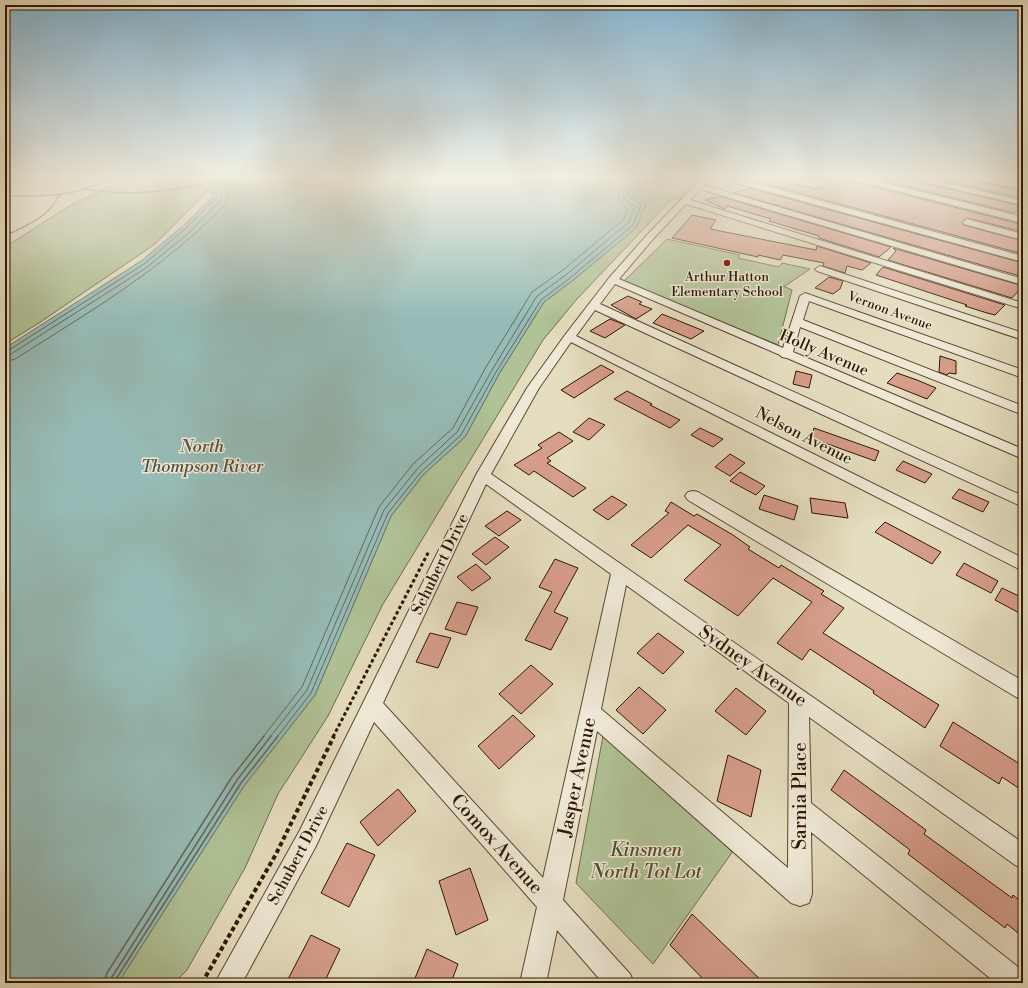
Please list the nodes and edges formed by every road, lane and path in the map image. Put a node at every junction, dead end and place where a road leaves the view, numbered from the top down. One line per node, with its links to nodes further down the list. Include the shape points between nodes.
1 (26, 225): 7 (path)
2 (662, 225): 11 (street, Schubert Drive)
3 (763, 225): 14 (street)
4 (840, 225): 12 (street)
5 (900, 225): 9 (street)
6 (979, 225): 8 (street)
7 (5, 236)
8 (1023, 237)
9 (1023, 259)
10 (820, 269): 17 (street)
11 (613, 280): 13 (street, Schubert Drive); 18 (street, Holly Avenue)
12 (1023, 282)
13 (593, 305): 16 (street, Schubert Drive); 24 (street)
14 (1023, 306)
15 (797, 322): 18 (street, Vernon Avenue); 19 (street, Vernon Avenue, via 805,296); 20 (street)
16 (569, 337): 22 (street, Schubert Drive, via 533,388); 25 (street, Nelson Avenue)
17 (1023, 337)
18 (786, 355): 21 (street, Holly Avenue)
19 (1023, 374)
20 (1023, 410)
21 (1023, 454)
22 (483, 475): 26 (street, Sydney Avenue); 29 (street, Schubert Drive)
23 (692, 496): 27 (street)
24 (1023, 502)
25 (1023, 565)
26 (620, 572): 28 (street, Sydney Avenue); 30 (street, Jasper Avenue)
27 (1023, 691)
28 (799, 698): 31 (street, Sarnia Place); 32 (street, Sydney Avenue)
29 (372, 705): 33 (street, Comox Avenue); 34 (street, Schubert Drive, via 308,838)
30 (590, 712): 31 (street, Sarnia Place, via 800,894); 33 (street, Jasper Avenue)
31 (800, 809): 37 (street)
32 (1023, 857)
33 (550, 904): 35 (street, Jasper Avenue); 36 (street, Comox Avenue)
34 (228, 983)
35 (533, 983)
36 (621, 983)
37 (1017, 983)

